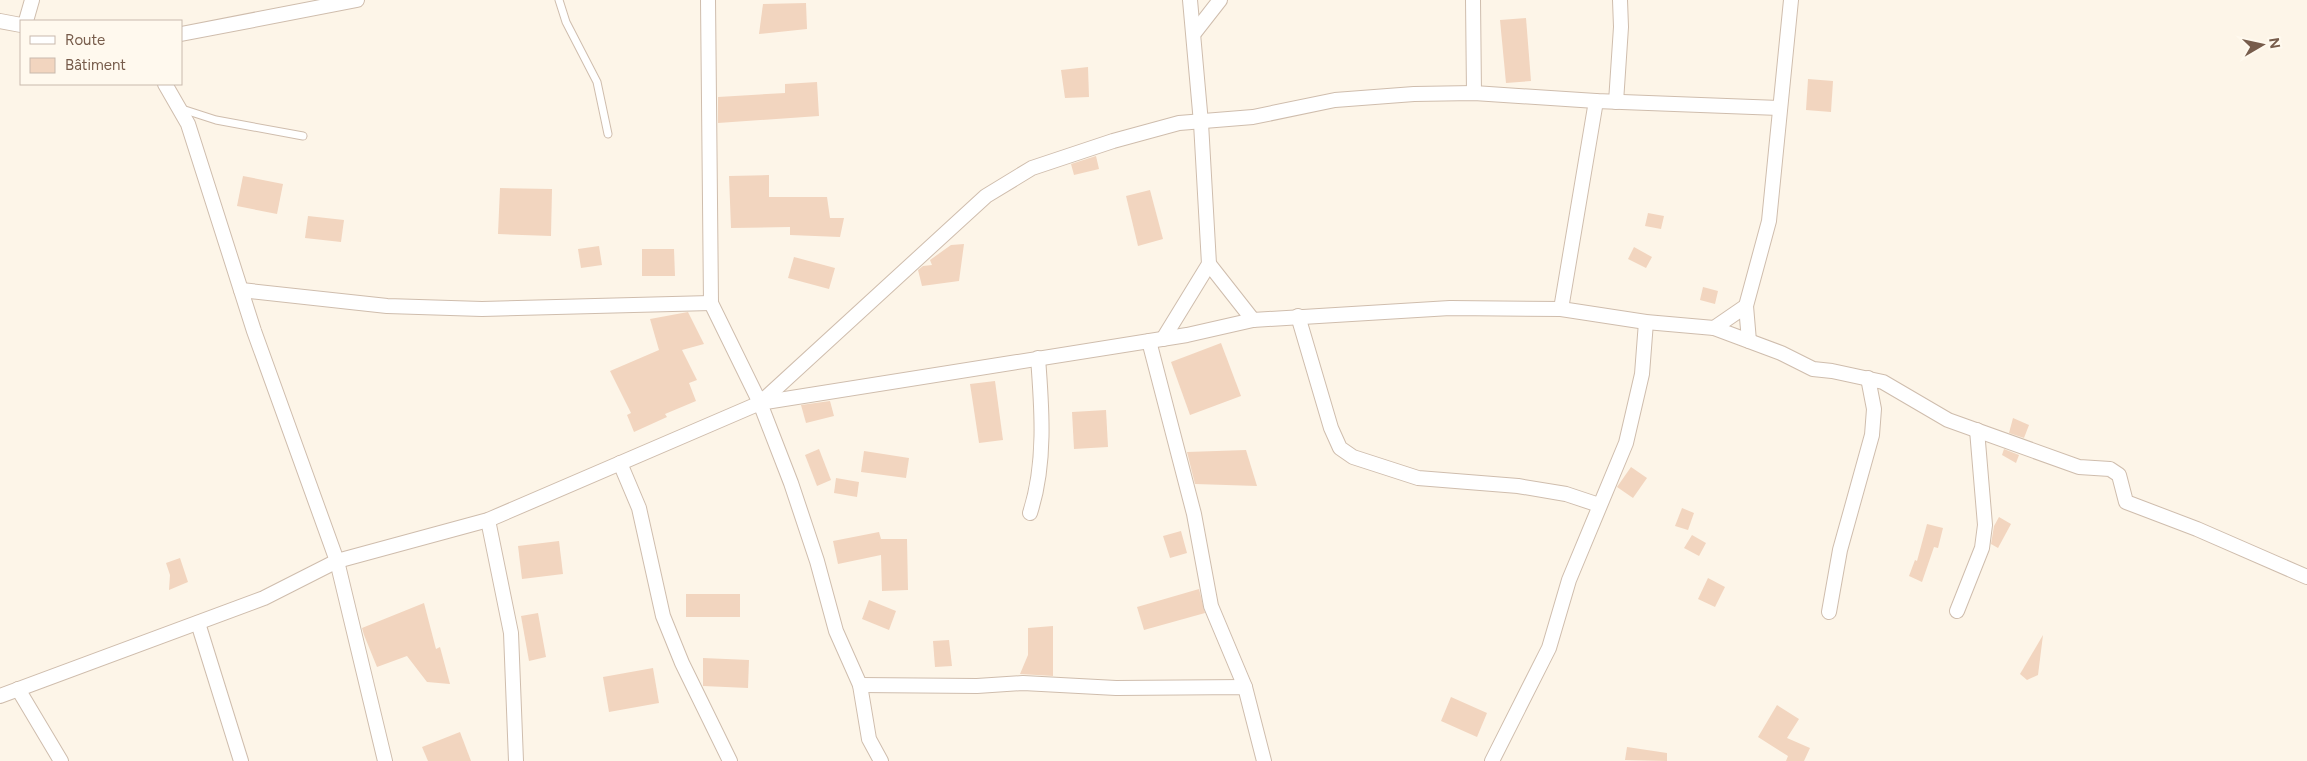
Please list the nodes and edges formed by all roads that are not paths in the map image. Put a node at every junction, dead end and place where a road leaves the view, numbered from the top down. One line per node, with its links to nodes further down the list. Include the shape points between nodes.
1 (32, 0): 10 (street)
2 (357, 0): 14 (street)
3 (559, 0): 22 (lane, via 566,22 597,82)
4 (708, 0): 26 (street)
5 (1190, 0): 13 (street)
6 (1220, 0): 13 (street)
7 (1474, 0): 16 (street)
8 (1620, 0): 18 (street)
9 (1790, 0): 20 (street)
10 (26, 20)
11 (0, 21): 12 (street)
12 (20, 25)
13 (1195, 32): 21 (street)
14 (182, 34)
15 (166, 85): 19 (street)
16 (1474, 94): 17 (street); 21 (street, via 1414,94 1335,100 1253,117)
17 (1596, 102): 18 (street); 28 (street)
18 (1616, 102): 20 (street)
19 (179, 108): 23 (lane, via 216,120); 25 (street, via 188,124)
20 (1780, 108): 27 (street, via 1769,221)
21 (1201, 123): 24 (street); 38 (street, via 1179,124 1113,141 1032,168 986,196)
22 (608, 134)
23 (303, 136)
24 (1209, 264): 30 (street); 33 (street)
25 (240, 290): 26 (street, via 387,306 482,308); 44 (street)
26 (711, 303): 38 (street)
27 (1746, 306): 32 (street); 35 (street)
28 (1561, 309): 29 (street, via 1450,308); 31 (street)
29 (1298, 316): 30 (street); 41 (street, via 1331,428 1340,448 1353,457 1418,478 1518,486 1566,494)
30 (1253, 320): 33 (street)
31 (1646, 322): 32 (street); 41 (street, via 1642,374 1626,444)
32 (1714, 328): 35 (street)
33 (1163, 339): 34 (street)
34 (1149, 341): 36 (street); 50 (street, via 1194,514 1211,606)
35 (1749, 341): 37 (street, via 1812,369)
36 (1038, 358): 38 (street); 42 (street, via 1042,419 1037,491)
37 (1868, 378): 39 (street, via 1883,382 1948,420); 46 (street, via 1874,409 1872,435 1840,550)
38 (760, 403): 40 (street); 49 (street, via 817,561 836,632)
39 (1977, 430): 45 (street, via 2079,467 2110,470 2119,475 2126,502); 47 (street, via 1985,526 1982,548)
40 (620, 464): 43 (street); 57 (street, via 639,508 663,616)
41 (1599, 506): 60 (street, via 1569,580 1549,648)
42 (1030, 513)
43 (488, 520): 44 (street); 56 (street, via 511,633)
44 (337, 561): 48 (street, via 264,598); 55 (street)
45 (2307, 576)
46 (1828, 612)
47 (1957, 612)
48 (198, 623): 51 (street); 54 (street)
49 (860, 686): 50 (street, via 1023,683 1116,688); 58 (street, via 869,739)
50 (1245, 687): 59 (street)
51 (18, 689): 52 (street); 53 (street)
52 (0, 696)
53 (61, 761)
54 (241, 761)
55 (385, 761)
56 (516, 761)
57 (730, 761)
58 (881, 761)
59 (1264, 761)
60 (1492, 761)

